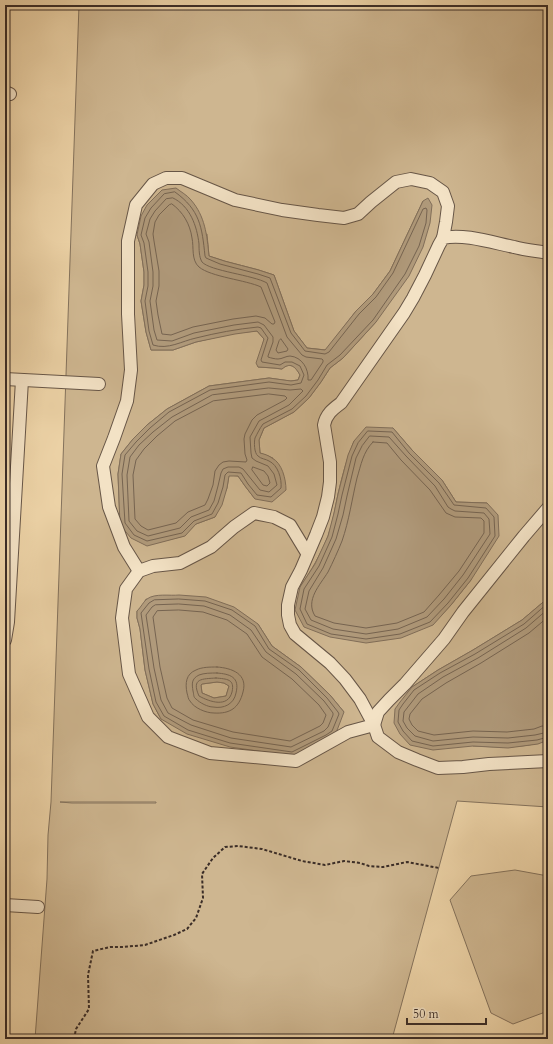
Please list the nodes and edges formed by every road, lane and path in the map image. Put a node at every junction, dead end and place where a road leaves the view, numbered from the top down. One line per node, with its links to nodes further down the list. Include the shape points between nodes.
1 (443, 238): 2 (street, via 474,239); 8 (street, via 404,313 341,403 325,419 330,462 328,497 323,517); 9 (street, via 448,206 443,192 430,183 411,179 396,182 358,214 344,218 282,210 235,200 182,178 166,178 153,184 136,204 128,241 131,370 127,401 103,466 109,507 124,547)
2 (548, 253)
3 (5, 379): 4 (street)
4 (22, 380): 5 (street); 7 (street)
5 (99, 384)
6 (548, 508): 11 (street, via 462,612 444,639 378,712)
7 (9, 527): 10 (street, via 8,622)
8 (307, 553): 9 (street, via 290,525 274,517 254,513 211,547 180,563 153,566); 11 (street, via 292,588 288,605 290,625 295,634 345,679 360,699)
9 (139, 571): 11 (street, via 126,589 122,618 129,674 148,718 168,737 210,753 296,761 348,732)
10 (5, 640)
11 (374, 725): 12 (street, via 378,737 398,752 438,768)
12 (548, 761)
13 (439, 868): 16 (path, via 407,862 384,867 344,861 324,865 262,849 225,847 213,858 202,874 203,898 196,918 188,929 146,945 110,946 93,951 88,975 89,1009 76,1029)
14 (5, 905): 15 (street)
15 (38, 907)
16 (74, 1039)

